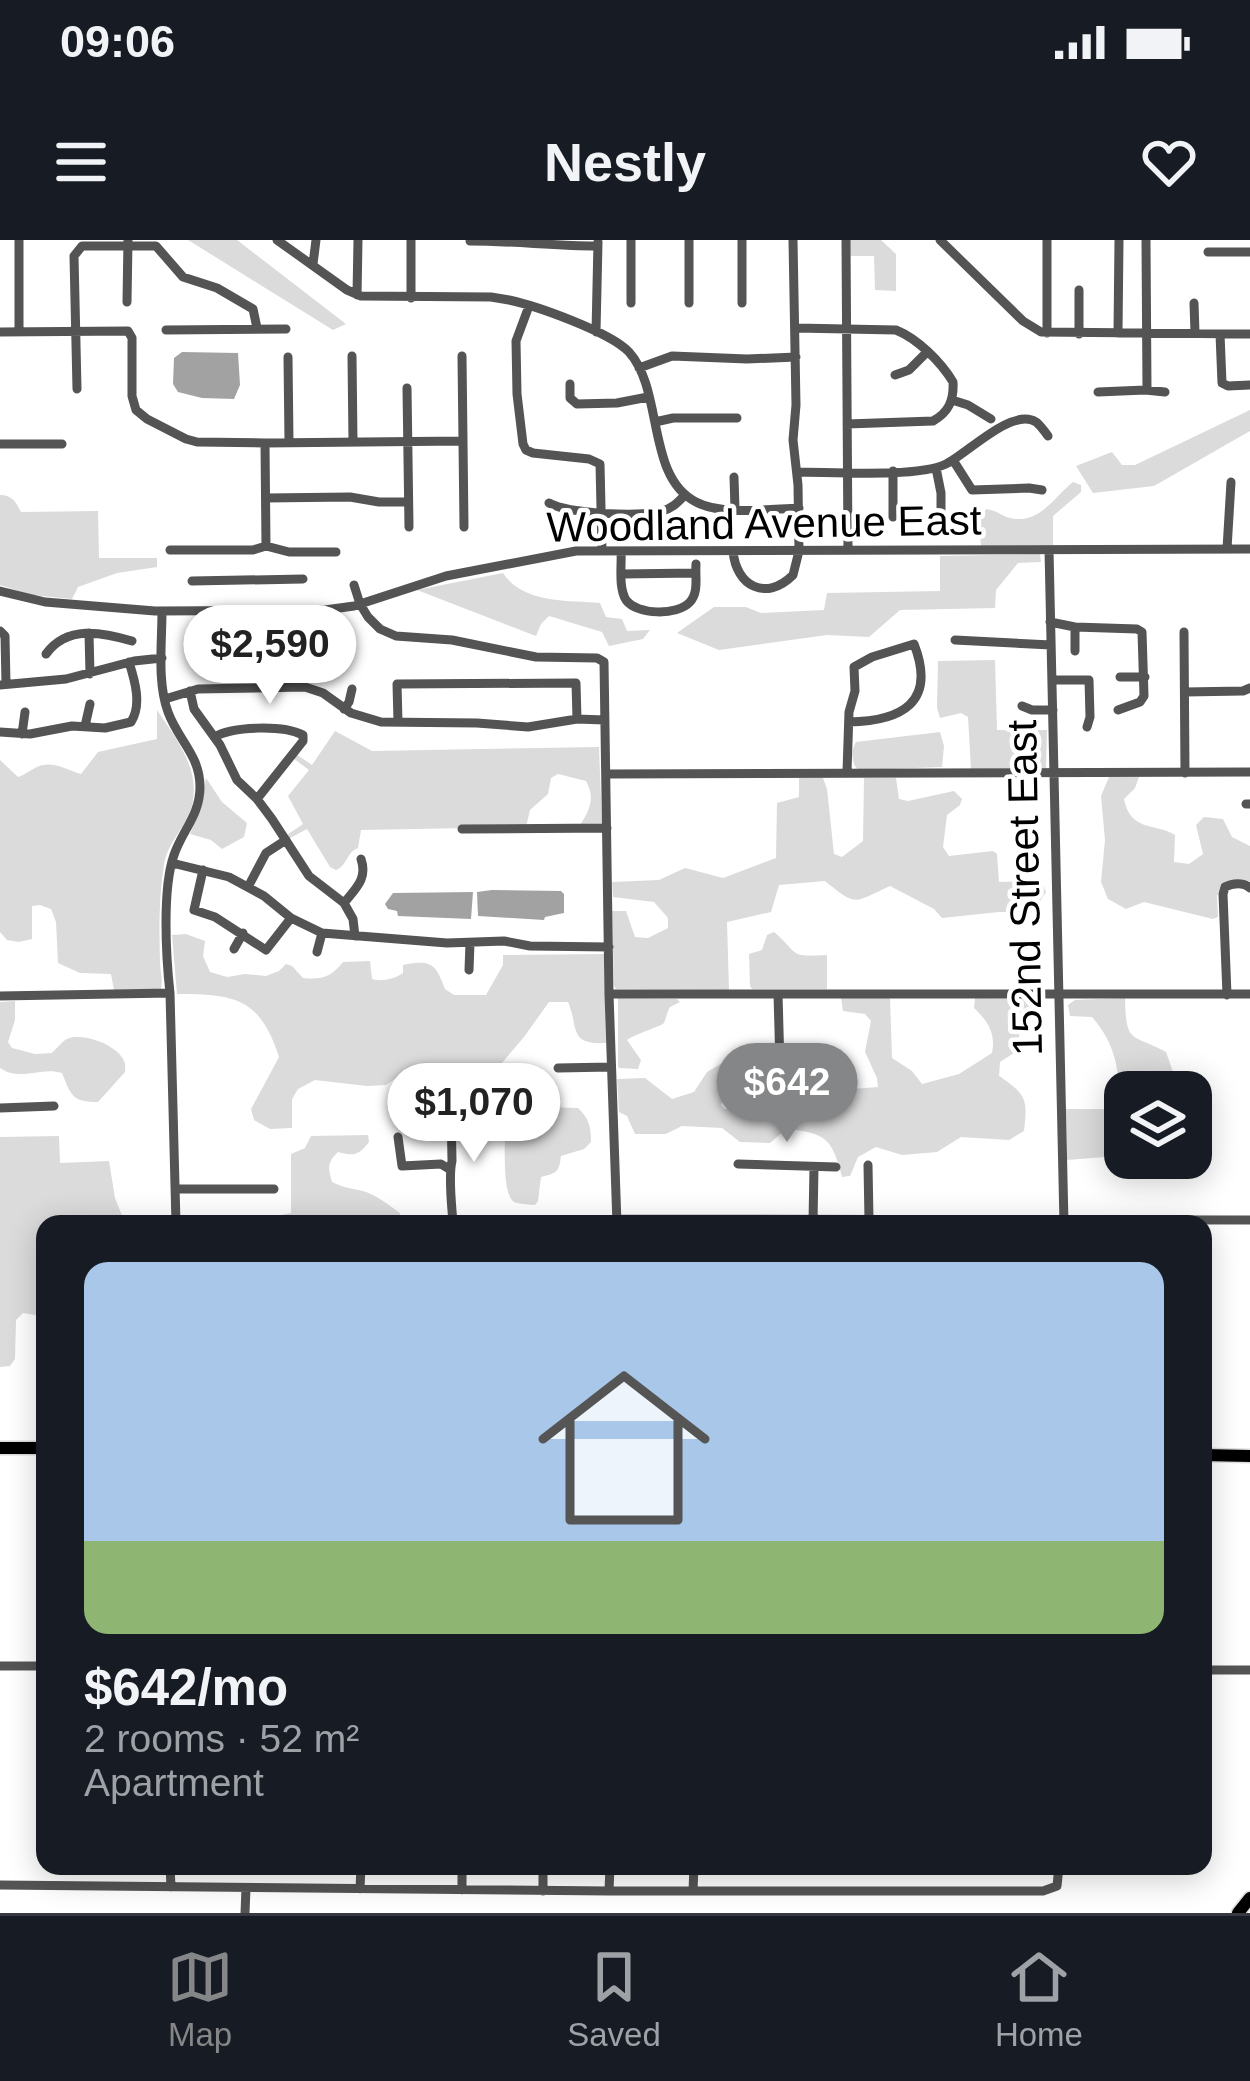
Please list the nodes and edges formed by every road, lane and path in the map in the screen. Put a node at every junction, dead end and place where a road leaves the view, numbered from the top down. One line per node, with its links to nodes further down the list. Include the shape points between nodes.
1 (19, 240): 36 (street)
2 (277, 240): 20 (street)
3 (316, 240): 20 (street)
4 (358, 240): 22 (street)
5 (411, 240): 23 (street)
6 (631, 240): 25 (street)
7 (688, 240): 26 (street)
8 (742, 240): 27 (street)
9 (793, 240): 31 (street)
10 (846, 240): 32 (street)
11 (940, 240): 39 (street, via 1031,328)
12 (1047, 240): 39 (street)
13 (1119, 240): 40 (street)
14 (1146, 240): 41 (street)
15 (128, 242): 24 (street); 30 (street, via 157,246 183,278 249,306); 37 (street, via 78,249)
16 (470, 242): 17 (street)
17 (598, 243): 38 (street)
18 (1208, 252): 19 (street)
19 (1250, 252)
20 (313, 264): 22 (street)
21 (1079, 290): 43 (street)
22 (358, 295): 23 (street)
23 (411, 298): 29 (street)
24 (127, 302)
25 (631, 303)
26 (689, 303)
27 (742, 303)
28 (1194, 303): 42 (street)
29 (529, 306): 38 (street); 88 (street, via 516,341 526,450 600,464)
30 (257, 328): 33 (street); 34 (street)
31 (796, 328): 32 (street); 50 (street)
32 (848, 328): 46 (street, via 896,329); 65 (street)
33 (166, 329)
34 (286, 329)
35 (0, 332): 36 (street)
36 (19, 332): 37 (street)
37 (75, 332): 56 (street); 71 (street, via 130,332 139,414 197,442)
38 (596, 332): 51 (street)
39 (1047, 333): 43 (street)
40 (1118, 333): 41 (street); 43 (street)
41 (1147, 333): 42 (street); 57 (street)
42 (1195, 333): 44 (street)
43 (1079, 334)
44 (1220, 334): 45 (street); 54 (street, via 1222,382)
45 (1250, 334)
46 (926, 352): 52 (street); 61 (street, via 950,377)
47 (352, 356): 70 (street)
48 (462, 356): 68 (street)
49 (288, 357): 69 (street)
50 (796, 357): 51 (street, via 672,356); 76 (street)
51 (639, 368): 60 (street)
52 (895, 374)
53 (569, 384): 60 (street, via 578,405)
54 (1250, 386)
55 (407, 388): 67 (street)
56 (77, 389)
57 (1147, 390): 58 (street); 59 (street)
58 (1098, 392)
59 (1165, 392)
60 (648, 397): 64 (street)
61 (953, 398): 63 (street); 65 (street, via 928,422)
62 (737, 418): 64 (street)
63 (991, 419)
64 (655, 422): 82 (street, via 669,472)
65 (847, 424): 77 (street)
66 (1048, 436): 74 (street, via 1032,420 1018,420)
67 (408, 441): 68 (street); 70 (street); 84 (street)
68 (463, 441): 92 (street)
69 (289, 442): 70 (street); 71 (street)
70 (352, 442)
71 (265, 443): 83 (street)
72 (0, 444): 73 (street)
73 (62, 444)
74 (953, 461): 75 (street); 81 (street, via 972,490)
75 (936, 468): 78 (street); 90 (street)
76 (797, 472): 77 (street); 86 (street)
77 (847, 472): 78 (street); 99 (street)
78 (893, 472): 89 (street)
79 (734, 477): 87 (street)
80 (1231, 482): 94 (street)
81 (1042, 490)
82 (685, 494): 87 (street); 88 (street, via 661,512)
83 (266, 498): 84 (street); 93 (street)
84 (408, 502): 91 (street)
85 (549, 503): 88 (street)
86 (799, 508): 87 (street); 98 (street)
87 (734, 509)
88 (602, 512): 101 (street)
89 (893, 517)
90 (940, 518)
91 (409, 527)
92 (464, 527)
93 (266, 546): 96 (street); 103 (street)
94 (1227, 549): 95 (street, Woodland Avenue East); 100 (street, Woodland Avenue East)
95 (1250, 549)
96 (170, 550)
97 (733, 550): 98 (street, Woodland Avenue East); 98 (street, via 741,577 766,589 797,578); 102 (street, Woodland Avenue East)
98 (800, 550): 99 (street, Woodland Avenue East)
99 (848, 550): 100 (street, Woodland Avenue East)
100 (1049, 550): 114 (street, 152nd Street East)
101 (602, 551): 102 (street, Woodland Avenue East); 110 (street, Woodland Avenue East, via 446,576)
102 (622, 551): 104 (street)
103 (336, 552)
104 (622, 574): 104 (street, via 623,595 645,610 674,610 695,593 696,569)
105 (303, 580): 107 (street)
106 (192, 581): 107 (street)
107 (233, 581): 112 (street)
108 (354, 585): 110 (street)
109 (0, 591): 111 (street, Woodland Avenue East)
110 (360, 604): 113 (street, Woodland Avenue East); 120 (street, via 380,629)
111 (162, 611): 112 (street, Woodland Avenue East); 129 (street)
112 (233, 611): 113 (street, Woodland Avenue East)
113 (280, 611): 124 (street)
114 (1050, 622): 116 (street); 126 (street, 152nd Street East)
115 (406, 625): 120 (street)
116 (1075, 627): 127 (street); 133 (street, via 1140,631)
117 (1184, 632): 139 (street)
118 (89, 633): 122 (street); 128 (street, via 63,638); 131 (street)
119 (3, 634): 135 (street)
120 (404, 638): 148 (street, via 602,660)
121 (955, 640): 126 (street)
122 (131, 641)
123 (192, 641): 124 (street)
124 (280, 641): 125 (street)
125 (350, 641)
126 (1051, 645): 134 (street, 152nd Street East)
127 (1075, 651)
128 (46, 653)
129 (162, 658): 130 (street); 140 (street)
130 (129, 662): 131 (street); 151 (street, via 134,719)
131 (89, 674): 135 (street)
132 (1120, 677): 133 (street)
133 (1145, 677): 145 (street, via 1142,699)
134 (1052, 680): 144 (street, 152nd Street East); 152 (street, via 1089,680)
135 (3, 685)
136 (1250, 688): 139 (street)
137 (352, 689): 143 (street)
138 (190, 691): 140 (street); 143 (street, via 305,687); 155 (street)
139 (1185, 692): 158 (street)
140 (165, 699): 166 (street, via 200,780 195,814)
141 (90, 704): 151 (street)
142 (1022, 706): 144 (street)
143 (344, 709): 149 (street)
144 (1053, 710): 157 (street, 152nd Street East)
145 (1118, 710)
146 (25, 712): 154 (street)
147 (577, 719): 148 (street); 149 (street, via 528,727); 149 (street, via 576,683 397,684)
148 (605, 720): 160 (street)
149 (398, 722)
150 (849, 722): 150 (street, via 854,667 914,644 920,686 913,701 886,720); 156 (street)
151 (85, 726): 154 (street)
152 (1087, 727)
153 (0, 732): 154 (street)
154 (22, 734)
155 (214, 737): 161 (street); 161 (street, via 230,730 303,735)
156 (847, 772): 157 (street); 160 (street)
157 (1054, 772): 158 (street); 185 (street, 152nd Street East)
158 (1185, 772): 159 (street)
159 (1250, 772)
160 (606, 774): 162 (street)
161 (257, 799): 164 (street)
162 (607, 828): 163 (street); 176 (street)
163 (462, 829)
164 (286, 840): 168 (street, via 266,853); 170 (street, via 312,880)
165 (362, 860): 170 (street, via 362,879)
166 (172, 862): 167 (street); 180 (street)
167 (203, 870): 168 (street); 172 (street, via 194,910)
168 (248, 887): 171 (street)
169 (1249, 887): 183 (street, via 1230,885 1222,894)
170 (344, 903): 174 (street)
171 (291, 918): 172 (street, via 266,950); 173 (street)
172 (243, 933): 177 (street)
173 (322, 934): 174 (street); 178 (street)
174 (355, 936): 175 (street)
175 (470, 943): 176 (street); 179 (street)
176 (609, 947): 181 (street)
177 (234, 949)
178 (317, 952)
179 (469, 970)
180 (170, 993): 186 (street); 199 (street)
181 (610, 994): 182 (street); 188 (street)
182 (778, 994): 185 (street); 187 (street)
183 (1227, 994): 184 (street); 185 (street)
184 (1250, 994)
185 (1059, 995): 206 (street, 152nd Street East)
186 (0, 996)
187 (780, 1066)
188 (611, 1067): 189 (street); 203 (street)
189 (558, 1068)
190 (54, 1106): 192 (street)
191 (451, 1107): 198 (street)
192 (0, 1108)
193 (398, 1138): 198 (street, via 402,1166)
194 (738, 1164): 196 (street)
195 (868, 1165): 205 (street)
196 (814, 1167): 197 (street); 204 (street)
197 (836, 1167)
198 (449, 1169): 202 (street)
199 (175, 1189): 200 (street); 201 (street)
200 (274, 1189)
201 (176, 1215)
202 (453, 1215)
203 (617, 1215)
204 (813, 1215)
205 (869, 1215)
206 (1064, 1215)
207 (1212, 1220): 208 (street)
208 (1250, 1220)
209 (0, 1444): 210 (main road)
210 (36, 1444)
211 (1212, 1452): 212 (main road)
212 (1250, 1452)
213 (0, 1666): 214 (street)
214 (36, 1666)
215 (1212, 1670): 216 (street)
216 (1250, 1670)
217 (170, 1875): 225 (street)
218 (361, 1875): 227 (street)
219 (462, 1875): 228 (street)
220 (543, 1875): 229 (street)
221 (610, 1875): 230 (street)
222 (694, 1875): 231 (street)
223 (1058, 1875): 231 (street, via 1056,1888 1043,1892)
224 (0, 1885): 225 (street)
225 (171, 1887): 226 (street)
226 (246, 1888): 227 (street); 233 (street)
227 (360, 1889): 228 (street)
228 (463, 1890): 229 (street)
229 (543, 1891): 230 (street)
230 (609, 1891): 231 (street)
231 (693, 1891)
232 (1250, 1898): 234 (main road)
233 (245, 1913)
234 (1238, 1913)

